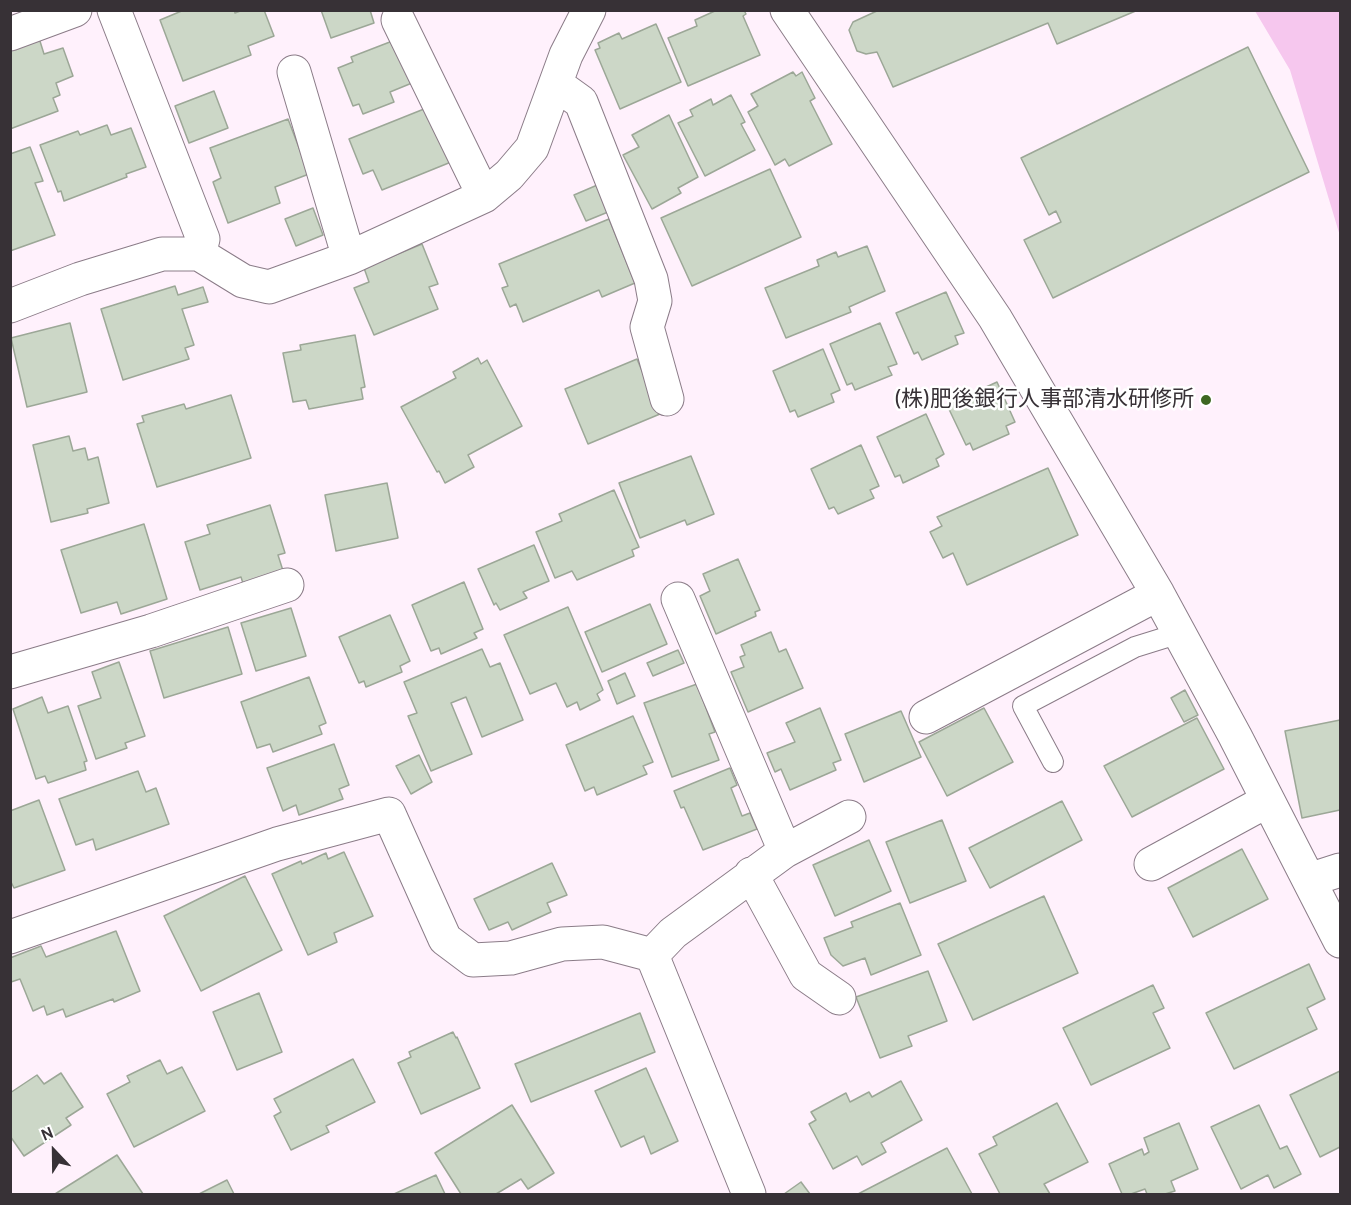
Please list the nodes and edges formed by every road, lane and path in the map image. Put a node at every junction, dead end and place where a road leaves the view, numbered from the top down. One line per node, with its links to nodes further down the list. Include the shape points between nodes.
1 (75, 10): 6 (street)
2 (114, 10): 10 (street, via 203,239)
3 (589, 10): 8 (street)
4 (787, 10): 15 (street, via 995,318)
5 (398, 20): 9 (street)
6 (10, 34)
7 (294, 72): 11 (street)
8 (556, 84): 9 (street, via 532,148); 13 (street, via 581,102 651,279 656,300 647,327)
9 (484, 196): 11 (street)
10 (200, 254): 11 (street, via 243,281 269,287); 12 (street, via 162,254)
11 (349, 258)
12 (10, 306)
13 (667, 399)
14 (287, 585): 18 (street, via 151,631)
15 (1158, 594): 17 (street); 19 (street)
16 (678, 599): 23 (street)
17 (1180, 633): 20 (lane, via 1135,647 1023,706); 21 (street)
18 (10, 672)
19 (926, 717)
20 (1053, 762)
21 (1267, 801): 24 (street); 27 (street)
22 (849, 817): 23 (street)
23 (785, 851): 26 (street)
24 (1151, 864)
25 (1341, 870): 27 (street)
26 (751, 874): 30 (street, via 673,933); 31 (street, via 806,975)
27 (1309, 880): 29 (street)
28 (10, 937): 30 (street, via 277,844 389,814 445,939 473,960 511,958 562,944 603,942)
29 (1341, 941)
30 (652, 955): 32 (street)
31 (839, 998)
32 (748, 1194)

